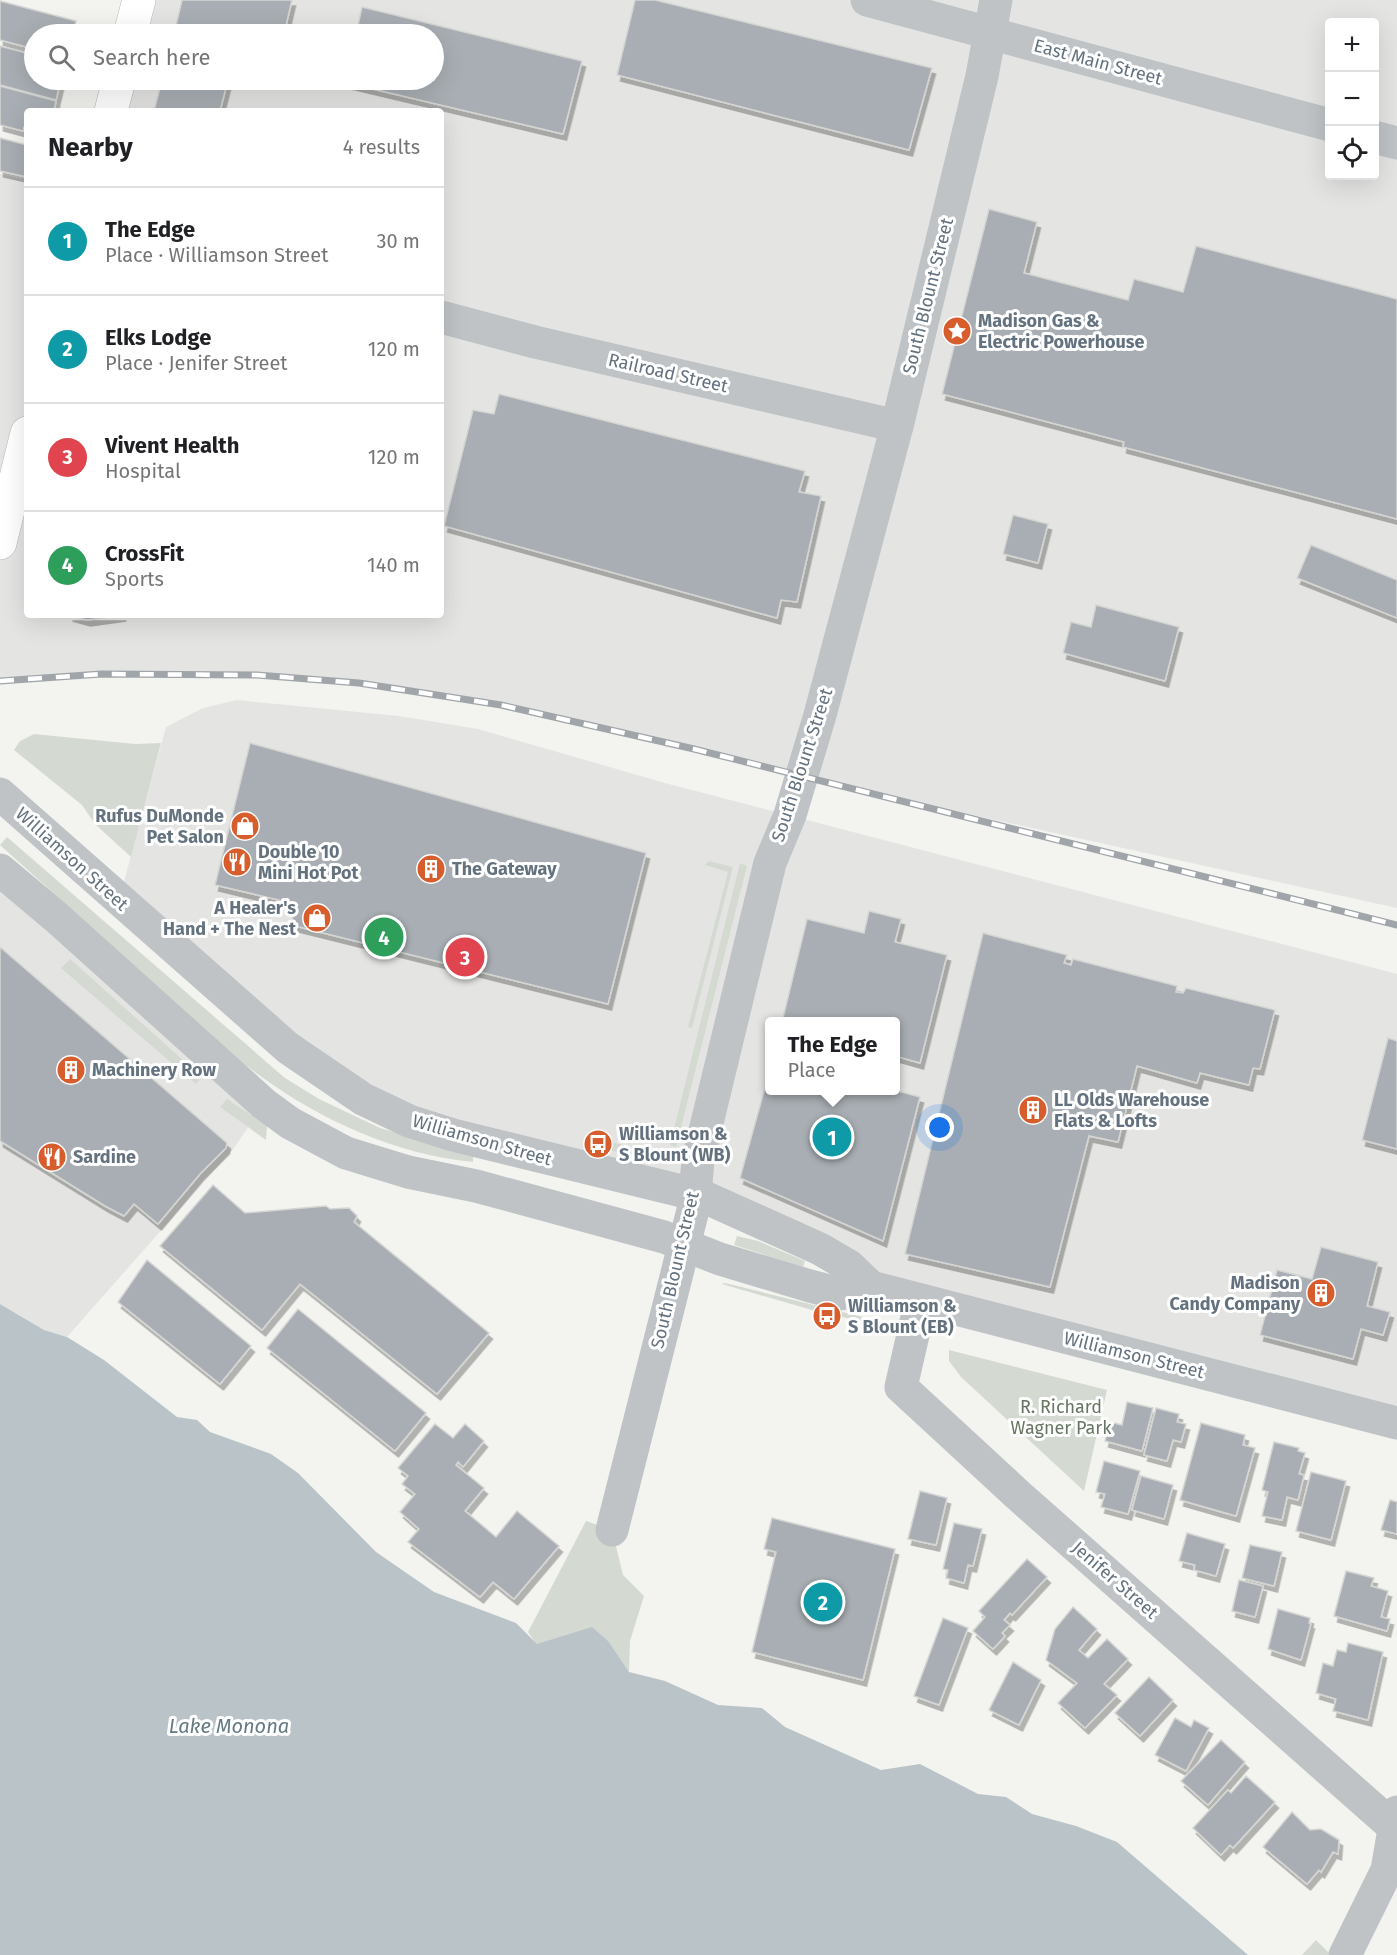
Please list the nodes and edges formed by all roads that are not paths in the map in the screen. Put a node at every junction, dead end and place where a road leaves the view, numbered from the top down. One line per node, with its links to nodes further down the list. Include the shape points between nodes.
1 (139, 0): 4 (main road)
2 (867, 0): 5 (street, East Main Street)
3 (996, 0): 5 (street, South Blount Street)
4 (133, 24)
5 (990, 32): 8 (street, East Main Street); 12 (street, South Blount Street)
6 (116, 90): 7 (main road)
7 (112, 108)
8 (1325, 124)
9 (1379, 138): 10 (street)
10 (1397, 143)
11 (444, 318): 12 (street, Railroad Street)
12 (897, 426): 17 (street, South Blount Street, via 820,715 790,815 770,863 698,1160)
13 (24, 445): 14 (main road)
14 (0, 543)
15 (0, 794): 17 (street, Williamson Street, via 288,1048 356,1095 409,1121 453,1135)
16 (0, 870): 18 (street, Williamson Street, via 264,1104 299,1128 346,1153 398,1169 476,1186)
17 (695, 1195): 18 (street, South Blount Street); 19 (street, Williamson Street, via 820,1249 849,1266)
18 (684, 1245): 19 (street, Williamson Street, via 842,1294); 22 (street, South Blount Street)
19 (871, 1287): 20 (street, Williamson Street)
20 (921, 1300): 21 (street, Williamson Street); 23 (street, Jenifer Street, via 901,1387 1026,1502)
21 (1397, 1423)
22 (612, 1530)
23 (1396, 1823): 24 (street, via 1387,1870)
24 (1345, 1955)

